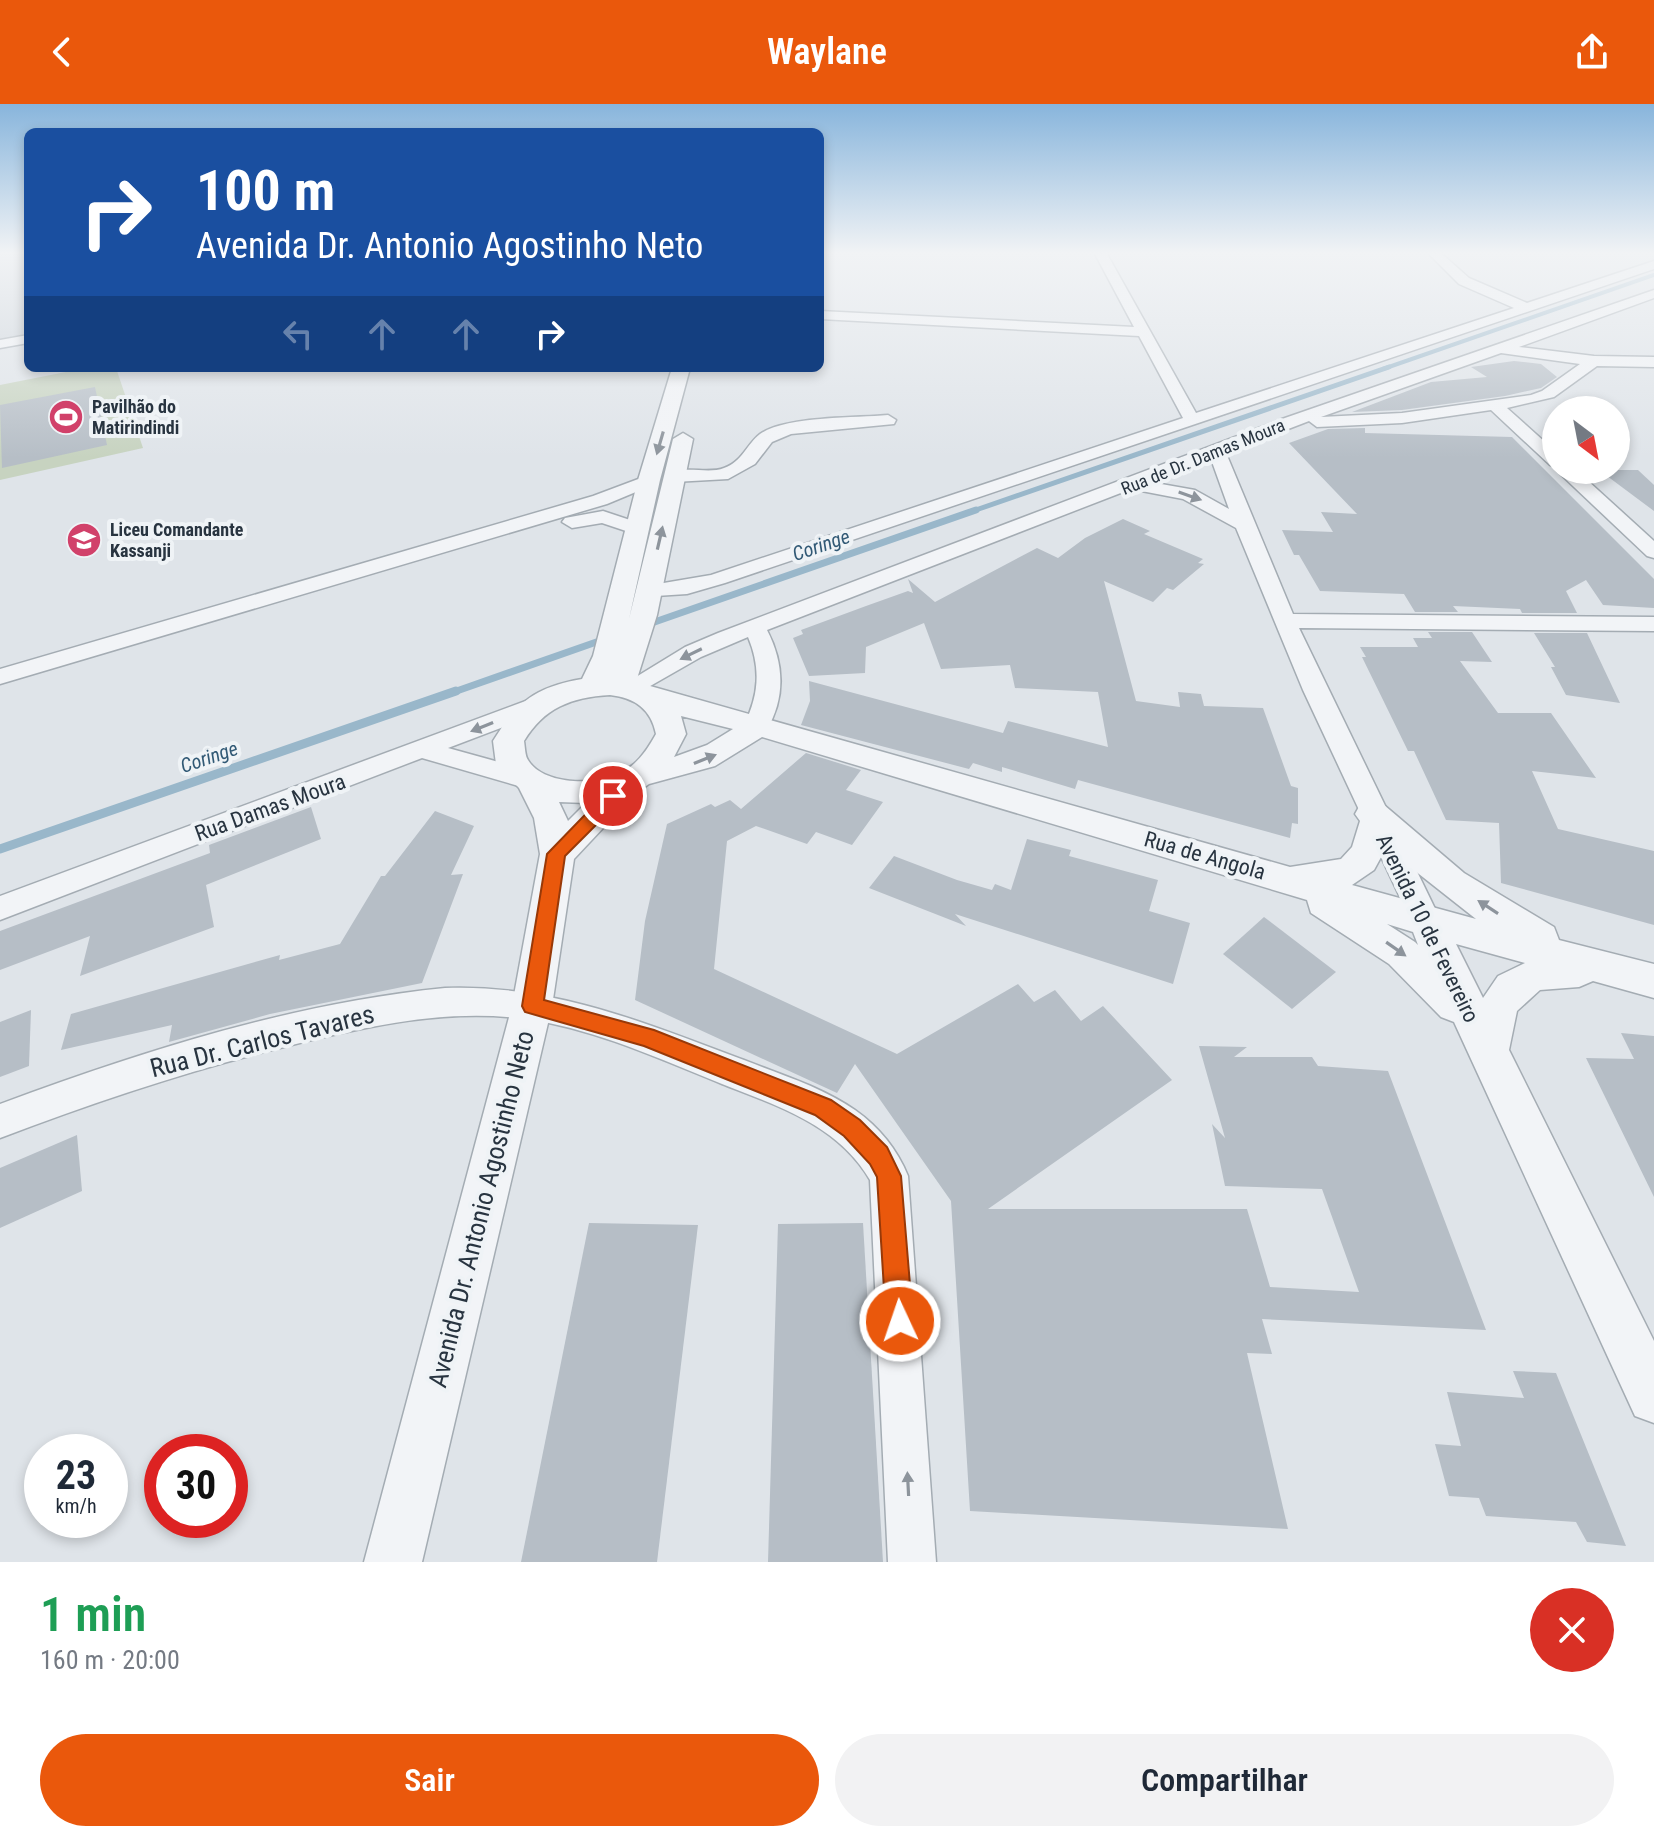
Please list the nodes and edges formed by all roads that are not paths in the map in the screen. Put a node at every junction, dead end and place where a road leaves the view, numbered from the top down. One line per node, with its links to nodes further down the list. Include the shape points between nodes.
1 (955, 322): 5 (street)
2 (1139, 322): 5 (street)
3 (1479, 322): 14 (street)
4 (1574, 322): 8 (street, Rua de Dr. Damas Moura)
5 (1145, 332): 14 (street)
6 (24, 340): 7 (street)
7 (0, 344)
8 (1497, 349): 9 (street); 16 (street, Rua de Dr. Damas Moura)
9 (1594, 361): 10 (street); 13 (street, via 1548,394)
10 (1654, 362)
11 (680, 372): 20 (street, one-way to 20)
12 (699, 372): 19 (street)
13 (1496, 406): 16 (street, via 1402,418); 17 (street)
14 (1191, 418): 26 (street)
15 (888, 420): 19 (street, via 788,429 766,438 749,460 728,474)
16 (1288, 423): 18 (street, Rua de Dr. Damas Moura)
17 (1542, 448)
18 (1217, 452): 22 (street, Rua de Dr. Damas Moura); 23 (street, Avenida 10 de Fevereiro)
19 (674, 477): 26 (street, one-way to 19)
20 (649, 480): 24 (street); 31 (street, via 600,500)
21 (1580, 484): 25 (street)
22 (1132, 485): 23 (street, one-way to 23, via 1188,494); 29 (street, Rua de Dr. Damas Moura)
23 (1243, 524): 27 (street, Avenida 10 de Fevereiro)
24 (638, 529): 30 (street, via 615,620); 33 (street, via 603,517 573,521)
25 (1654, 552)
26 (646, 603): 30 (street)
27 (1284, 621): 28 (street); 39 (street, Avenida 10 de Fevereiro)
28 (1654, 624)
29 (755, 628): 32 (street, Rua de Dr. Damas Moura, one-way to 32, via 693,652); 35 (street, via 771,672)
30 (620, 655): 32 (street)
31 (0, 677)
32 (624, 690): 34 (street); 35 (street, Rua de Angola); 37 (street, via 664,709 671,734 667,748)
33 (0, 693)
34 (539, 704): 36 (street, Rua Damas Moura, one-way to 36); 38 (street, via 517,724 508,746 509,758)
35 (757, 725): 37 (street, one-way to 35, via 705,761); 41 (street, Rua de Angola)
36 (424, 750): 38 (street); 42 (street, Rua Damas Moura)
37 (634, 779): 38 (street, via 607,790 568,794); 40 (street)
38 (528, 782): 40 (street, Avenida Dr. Antonio Agostinho Neto, via 551,818)
39 (1374, 818): 41 (street, via 1368,855 1340,876); 43 (street, Avenida 10 de Fevereiro); 44 (street, one-way to 39, via 1564,949 1490,910 1421,862)
40 (557, 854): 45 (street, Avenida Dr. Antonio Agostinho Neto)
41 (1275, 876): 43 (street, Rua de Angola); 46 (street, one-way to 46, via 1402,953 1443,990)
42 (0, 908)
43 (1426, 921): 44 (street, Rua de Angola); 46 (street, Avenida 10 de Fevereiro)
44 (1637, 977): 46 (street, via 1537,973 1498,1003)
45 (532, 1006): 47 (street, Rua Dr. Carlos Tavares, via 445,1001 358,1014 179,1059); 49 (street, Avenida Dr. Antonio Agostinho Neto); 50 (street, Rua Dr. Carlos Tavares, one-way to 45, via 893,1200 879,1156 823,1107 647,1037)
46 (1486, 1046): 48 (street, Avenida 10 de Fevereiro)
47 (0, 1121)
48 (1654, 1397)
49 (393, 1562)
50 (912, 1562)

